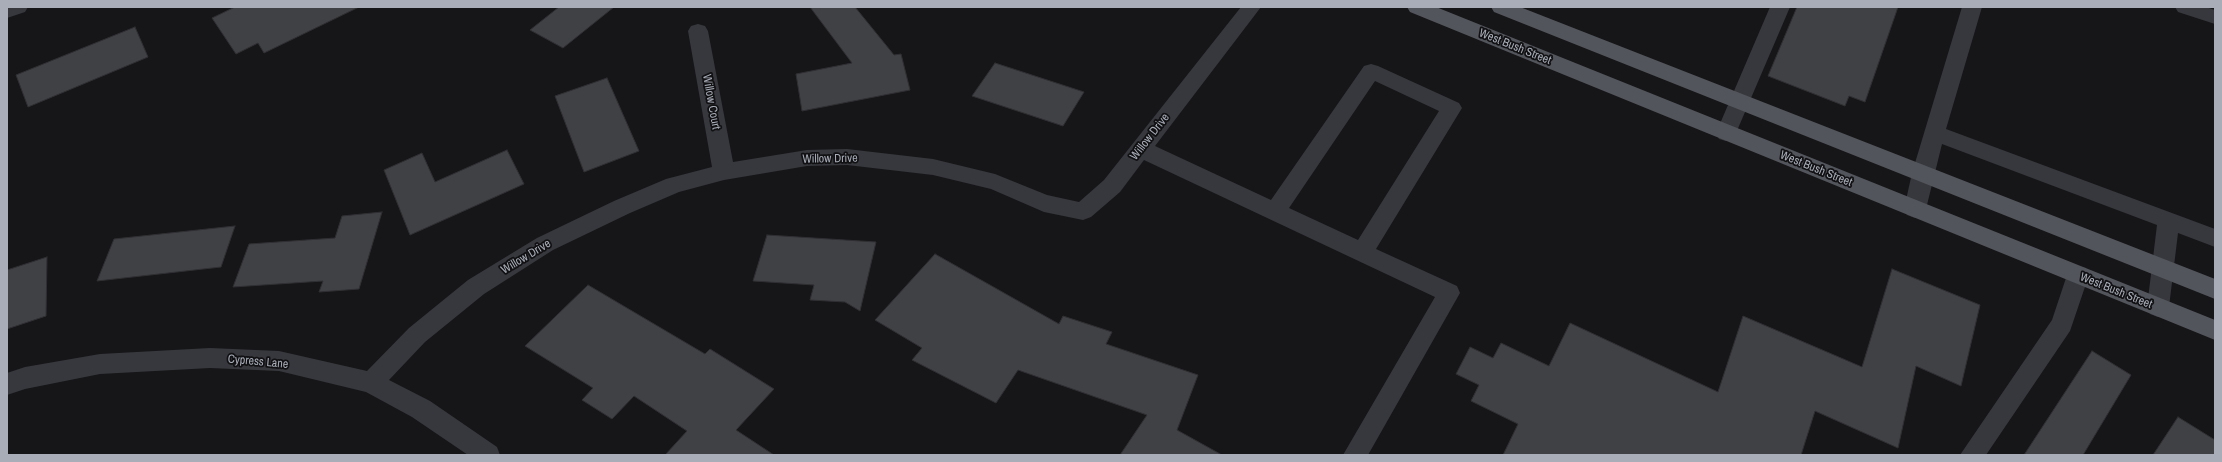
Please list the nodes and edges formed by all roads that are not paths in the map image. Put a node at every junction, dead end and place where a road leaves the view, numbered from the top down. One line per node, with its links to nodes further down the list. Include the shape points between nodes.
1 (18, 7): 8 (street)
2 (1251, 7): 14 (street, Willow Drive)
3 (1416, 7): 12 (main road, West Bush Street)
4 (1501, 7): 11 (main road)
5 (1780, 7): 11 (street)
6 (1972, 7): 13 (street)
7 (2185, 7): 9 (street)
8 (7, 11)
9 (2215, 17)
10 (698, 31): 15 (street, Willow Court)
11 (1739, 101): 12 (street); 16 (main road)
12 (1726, 133): 17 (main road, West Bush Street)
13 (1936, 133): 16 (street); 19 (street)
14 (1141, 149): 15 (street, Willow Drive, via 1112,186 1083,211 1044,203 995,182 933,167 847,157 807,158); 18 (street)
15 (724, 172): 28 (street, Willow Drive, via 674,185 545,244 470,292 417,335)
16 (1923, 173): 17 (street); 22 (main road)
17 (1915, 209): 23 (main road, West Bush Street)
18 (1275, 211): 21 (street); 21 (street, via 1371,71 1452,108)
19 (2169, 221): 20 (street); 22 (street)
20 (2215, 238)
21 (1362, 252): 30 (street, via 1449,292)
22 (2163, 268): 24 (main road); 25 (street)
23 (2078, 275): 25 (main road, West Bush Street); 31 (street, via 2062,324)
24 (2215, 288)
25 (2158, 307): 26 (main road, West Bush Street)
26 (2215, 330)
27 (7, 384): 28 (street, Cypress Lane, via 100,364 210,358 279,361)
28 (371, 384): 29 (street, Cypress Lane, via 420,409)
29 (488, 455)
30 (1355, 455)
31 (1972, 455)

